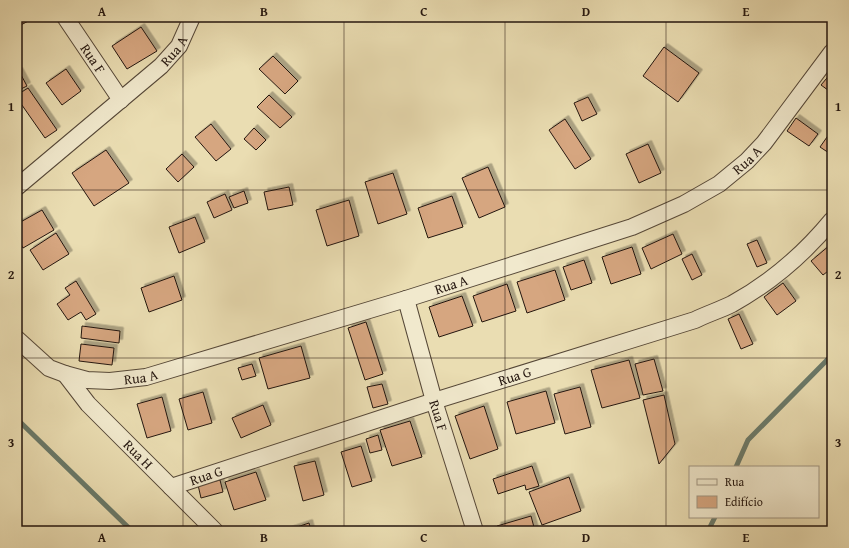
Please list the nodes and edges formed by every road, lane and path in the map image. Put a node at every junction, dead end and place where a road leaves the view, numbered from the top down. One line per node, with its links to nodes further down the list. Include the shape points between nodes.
1 (65, 17): 4 (street, Rua F)
2 (192, 17): 4 (street, Rua A, via 179,46 162,66)
3 (832, 52): 7 (street, Rua A, via 764,143 719,184 684,204 632,227)
4 (121, 100): 5 (street, Rua A)
5 (17, 186)
6 (832, 220): 10 (street, Rua G, via 789,265 765,284 731,304 695,320)
7 (406, 299): 9 (street, Rua A, via 146,377 110,381 88,380); 10 (street, Rua F)
8 (17, 339): 9 (street, Rua A, via 49,368)
9 (65, 374): 11 (street, Rua H, via 88,404)
10 (434, 401): 11 (street, Rua G); 13 (street, Rua F)
11 (171, 487): 12 (street, Rua H)
12 (215, 531)
13 (475, 531)

